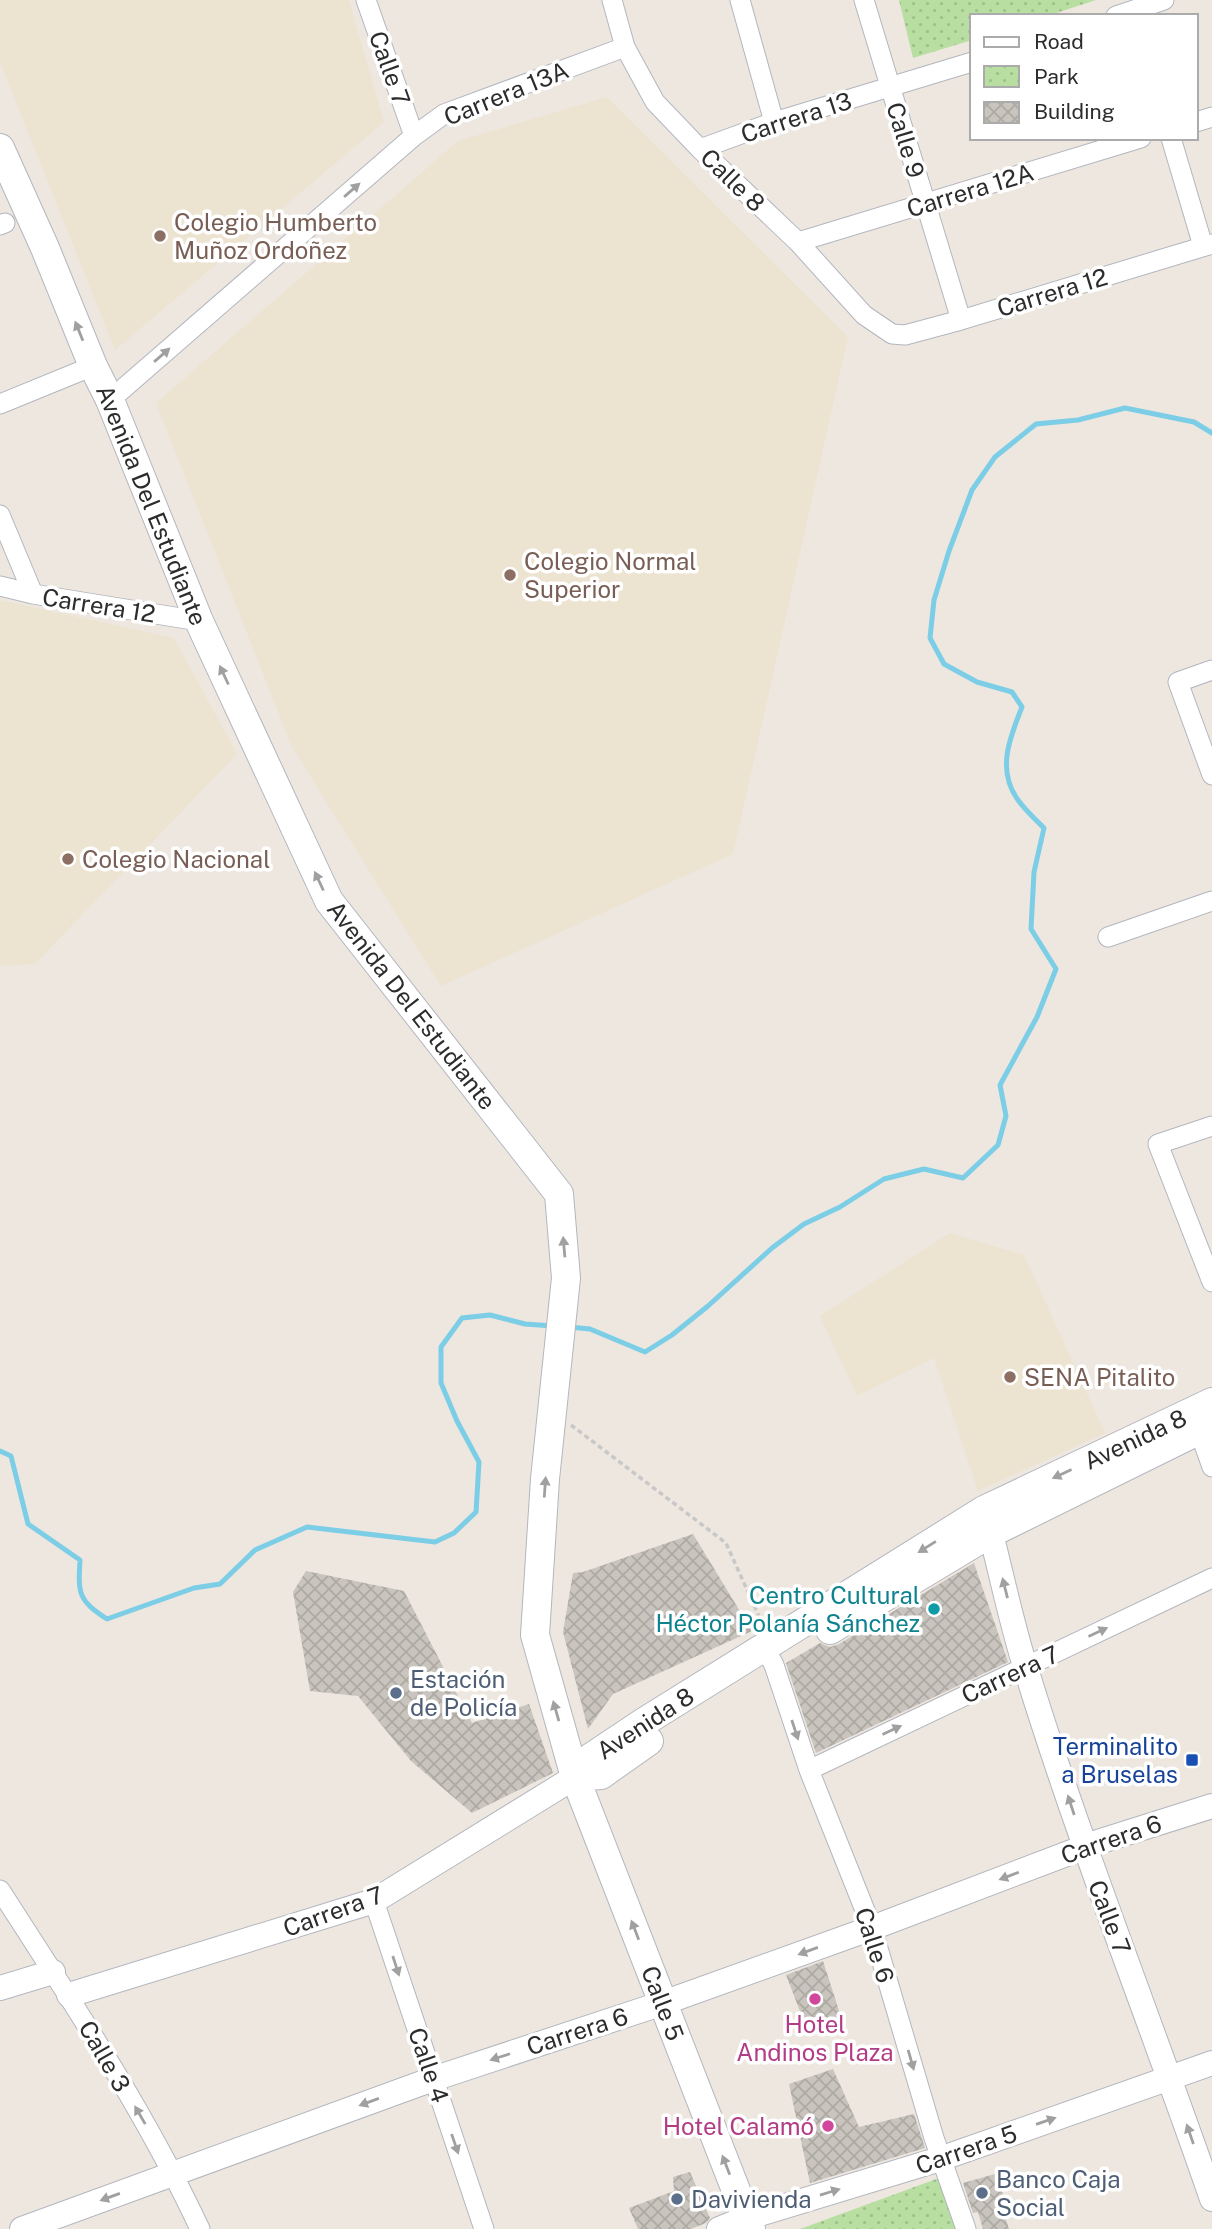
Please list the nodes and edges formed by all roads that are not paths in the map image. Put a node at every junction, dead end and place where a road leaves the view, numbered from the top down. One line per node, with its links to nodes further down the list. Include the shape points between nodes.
1 (367, 0): 11 (street, Calle 7)
2 (612, 0): 7 (street, Calle 8)
3 (740, 0): 10 (street)
4 (864, 0): 9 (street, Calle 9)
5 (1164, 0): 6 (street)
6 (1136, 8)
7 (625, 47): 11 (street, Carrera 13A, via 444,114); 15 (street, Calle 8, via 655,102)
8 (970, 63): 9 (street, Carrera 13)
9 (890, 88): 10 (street, Carrera 13); 16 (street, Calle 9)
10 (774, 122): 15 (street, Carrera 13)
11 (414, 136): 22 (street, Carrera 13A, one-way to 11)
12 (1134, 140): 16 (street, Carrera 12A)
13 (1172, 140): 18 (street)
14 (0, 148): 21 (main road, Avenida Del Estudiante, one-way to 14)
15 (700, 149): 17 (street, Calle 8)
16 (925, 203): 17 (street, Carrera 12A); 19 (street, Calle 9)
17 (798, 242): 20 (street, Calle 8, via 864,315)
18 (1208, 245): 19 (street, Carrera 12)
19 (961, 320): 20 (street, Carrera 12, via 905,335)
20 (892, 334)
21 (93, 366): 22 (main road, Avenida Del Estudiante); 23 (street)
22 (110, 400): 27 (main road, Avenida Del Estudiante)
23 (0, 404)
24 (0, 515): 26 (street)
25 (0, 586): 26 (street, Carrera 12)
26 (33, 594): 27 (street, Carrera 12)
27 (199, 621): 42 (main road, Avenida Del Estudiante, one-way to 27, via 535,1635 545,1479 566,1278 559,1194 329,901)
28 (1212, 670): 29 (street, via 1178,682)
29 (1212, 775)
30 (1212, 901): 31 (street)
31 (1108, 937)
32 (1212, 1126): 33 (street, via 1157,1144)
33 (1212, 1282)
34 (1212, 1402): 37 (main road, Avenida 8, one-way to 37)
35 (1205, 1427): 36 (street); 37 (main road, Avenida 8)
36 (1212, 1467)
37 (988, 1522): 39 (main road, Avenida 8); 40 (street, Calle 7, one-way to 37)
38 (1212, 1578): 40 (street, Carrera 7, one-way to 38)
39 (770, 1652): 41 (street, Calle 6, one-way to 41); 42 (main road, Avenida 8, via 590,1758)
40 (1025, 1667): 41 (street, Carrera 7, one-way to 40); 44 (street, Calle 7, one-way to 40)
41 (809, 1770): 47 (street, Calle 6)
42 (575, 1777): 46 (street, Carrera 7); 51 (main road, Calle 5, one-way to 42)
43 (1212, 1806): 44 (street, Carrera 6)
44 (1084, 1847): 47 (street, Carrera 6, one-way to 47); 53 (street, Calle 7)
45 (0, 1890): 48 (street, Calle 3)
46 (374, 1901): 50 (street, Carrera 7); 54 (street, Calle 4, one-way to 54)
47 (872, 1928): 51 (street, Carrera 6, one-way to 51); 55 (street, Calle 6, one-way to 55)
48 (53, 1972): 49 (street); 50 (street, Calle 3)
49 (0, 1988)
50 (69, 1995): 56 (street, Calle 3, one-way to 50)
51 (663, 2003): 54 (street, Carrera 6, one-way to 54); 58 (main road, Calle 5, one-way to 51)
52 (1212, 2063): 53 (street, Carrera 5)
53 (1170, 2077): 55 (street, Carrera 5, one-way to 53); 57 (street, Calle 7, one-way to 53)
54 (433, 2079): 56 (street, Carrera 6, one-way to 56); 61 (street, Calle 4, one-way to 61)
55 (940, 2158): 58 (street, Carrera 5, one-way to 55); 63 (street, Calle 6)
56 (174, 2174): 59 (street, Carrera 6, one-way to 59); 60 (street, Calle 3)
57 (1212, 2199)
58 (748, 2223): 62 (street, Carrera 5)
59 (22, 2229)
60 (200, 2229)
61 (484, 2229)
62 (719, 2229)
63 (966, 2229)

